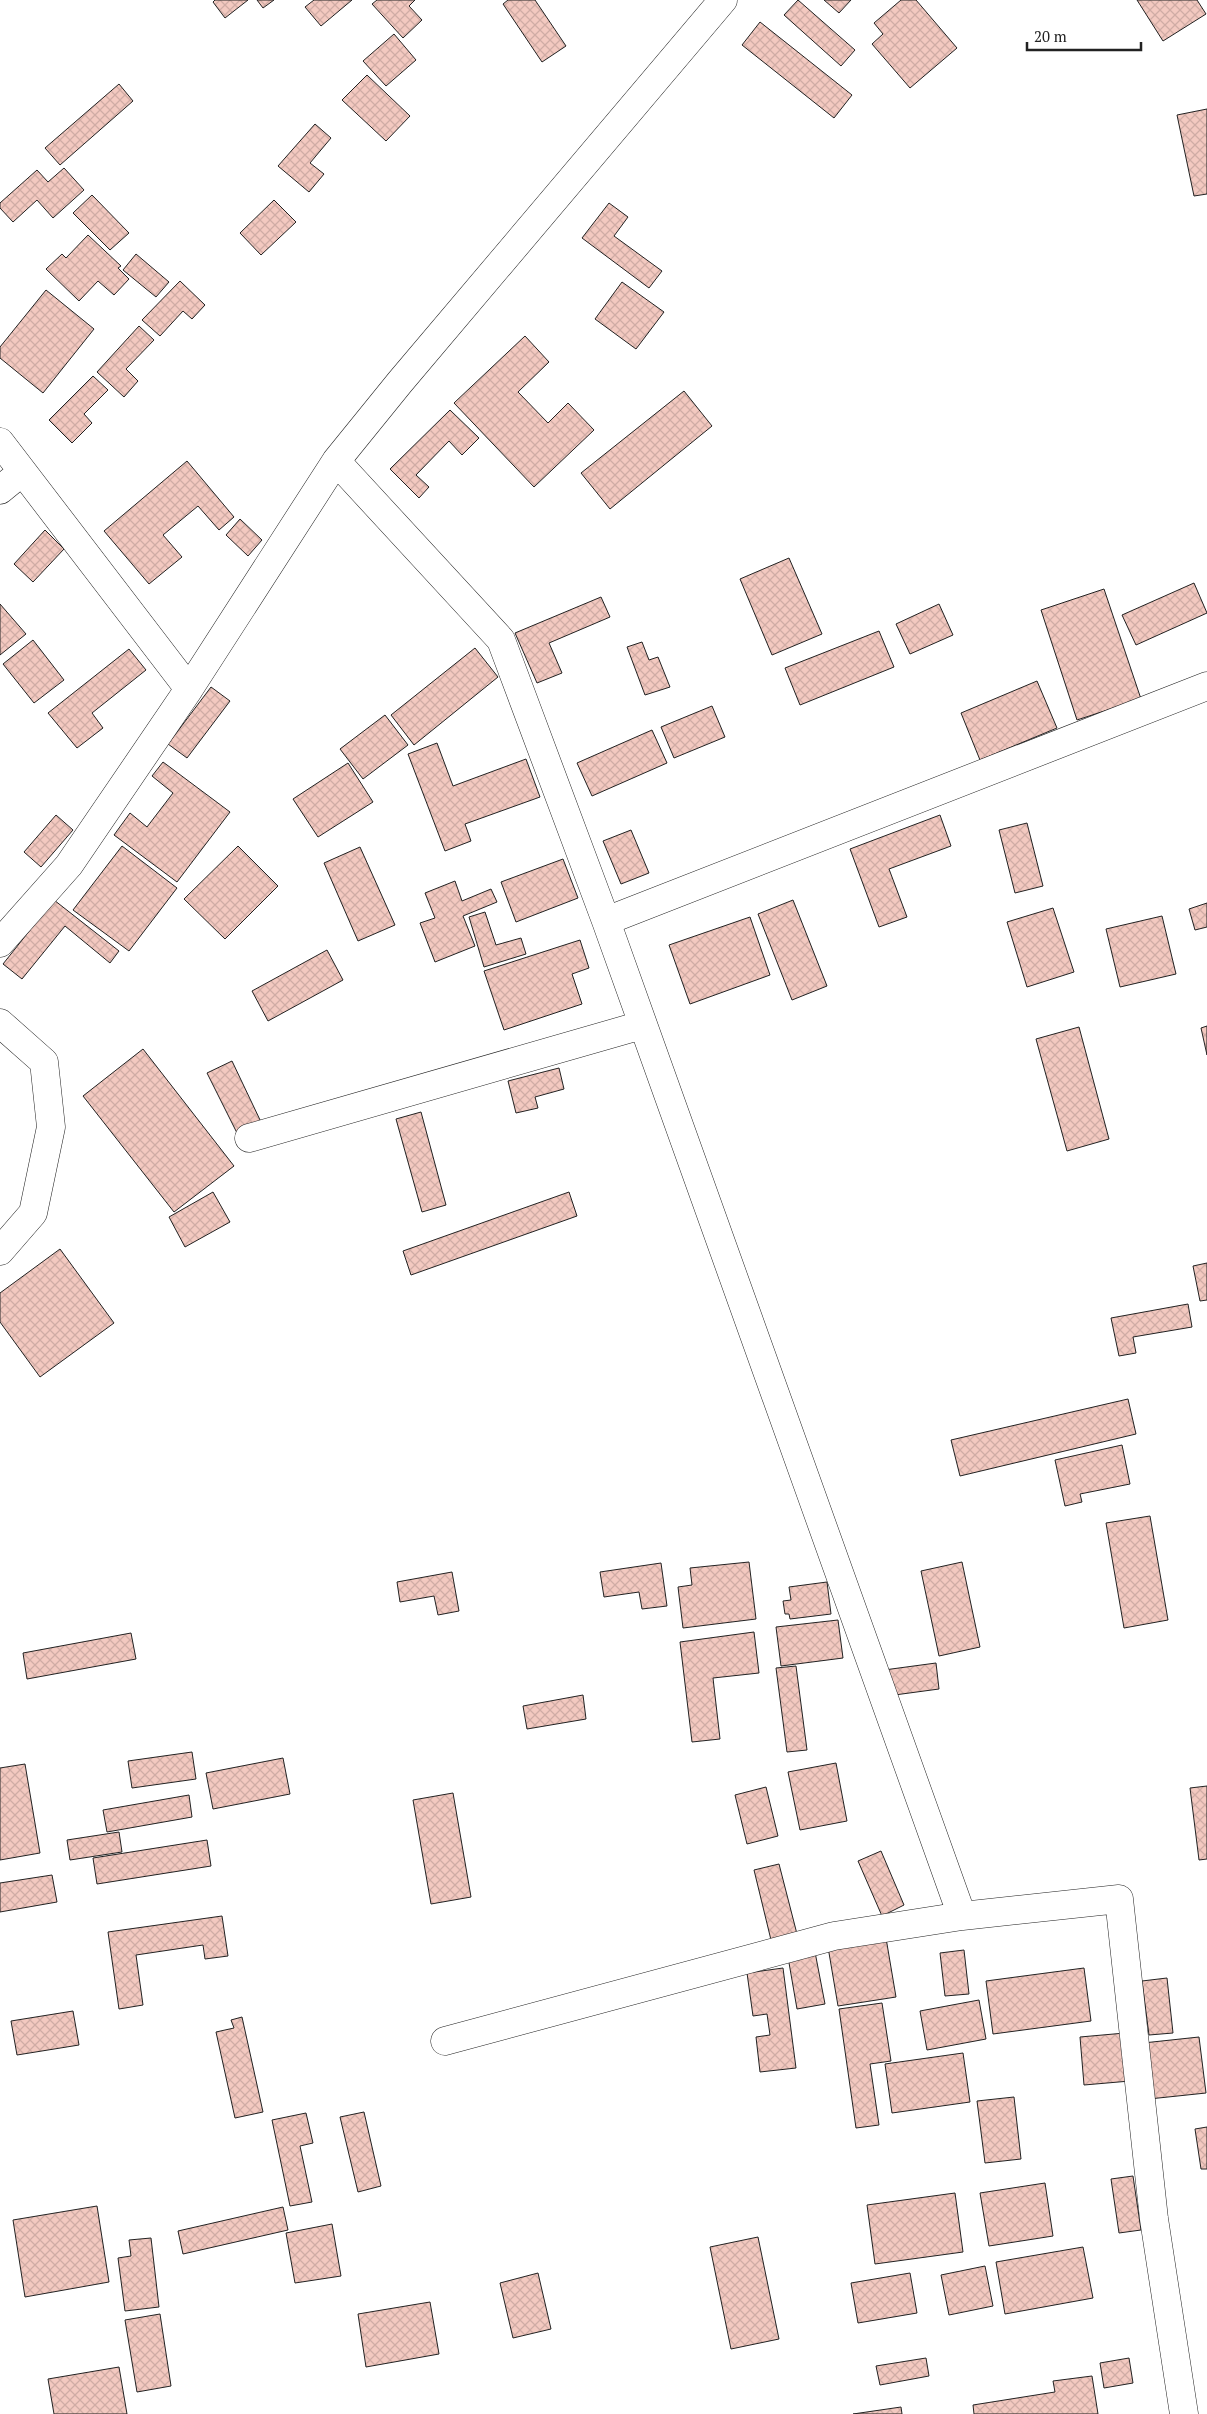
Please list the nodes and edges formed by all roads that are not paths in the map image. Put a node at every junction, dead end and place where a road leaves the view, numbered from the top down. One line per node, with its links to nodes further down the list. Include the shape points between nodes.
1 (723, 0): 3 (street)
2 (0, 442): 4 (street)
3 (336, 461): 7 (street); 8 (street, via 501,640)
4 (22, 472): 5 (street); 7 (street)
5 (0, 490)
6 (1207, 686): 8 (street)
7 (188, 689): 9 (street, via 69,865)
8 (606, 921): 11 (street)
9 (0, 943)
10 (0, 1024): 13 (street, via 44,1062 51,1127 33,1213)
11 (642, 1025): 12 (street); 14 (street)
12 (249, 1138)
13 (0, 1251)
14 (962, 1916): 15 (street, via 834,1936); 16 (street, via 1119,1899 1154,2219)
15 (445, 2041)
16 (1184, 2414)

